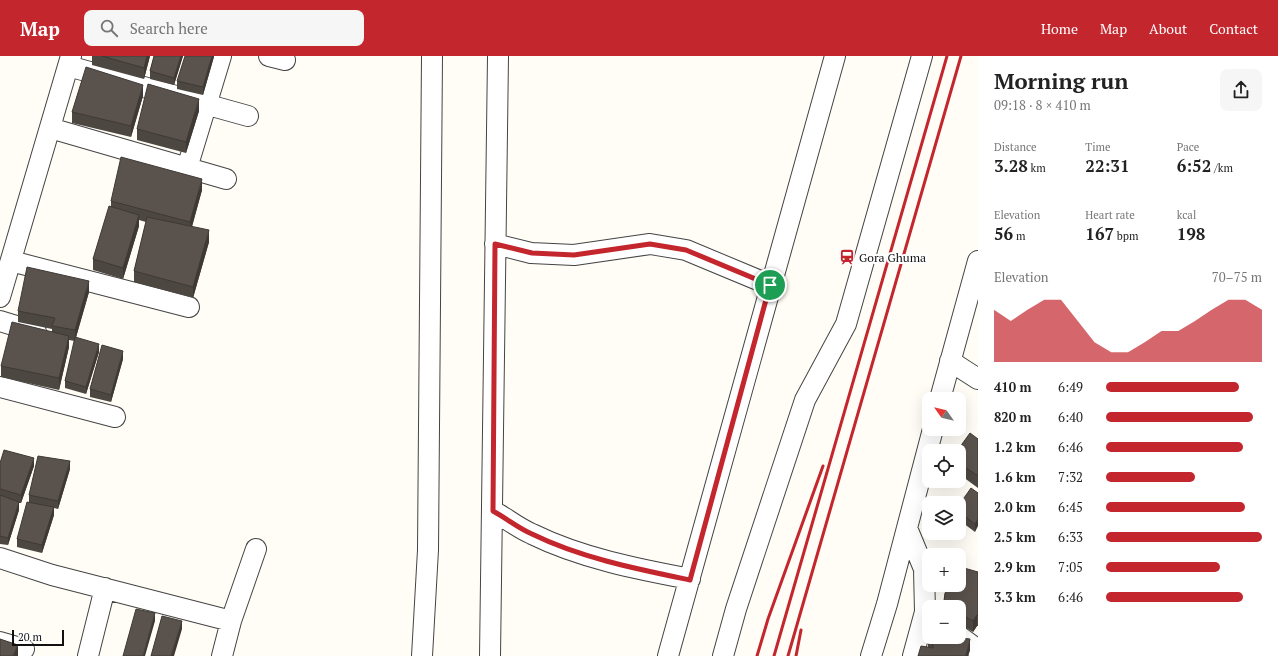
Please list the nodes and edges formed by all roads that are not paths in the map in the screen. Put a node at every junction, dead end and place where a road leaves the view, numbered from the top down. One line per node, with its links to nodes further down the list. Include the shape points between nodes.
1 (221, 56): 7 (street)
2 (432, 56): 42 (street, via 428,550)
3 (498, 56): 12 (street)
4 (835, 56): 15 (street)
5 (922, 56): 45 (street, via 846,324 805,400)
6 (69, 61): 7 (street); 9 (street)
7 (206, 104): 8 (street); 10 (street)
8 (248, 116)
9 (50, 128): 10 (street); 13 (street)
10 (187, 168): 11 (street)
11 (226, 179)
12 (495, 244): 15 (street, via 532,253 574,255 650,244 686,250); 27 (street)
13 (11, 261): 17 (street); 18 (street)
14 (978, 261): 16 (street)
15 (770, 285): 31 (street)
16 (974, 290): 21 (street)
17 (0, 297)
18 (189, 307)
19 (0, 321): 20 (street)
20 (47, 335)
21 (950, 361): 22 (street); 24 (street)
22 (978, 379)
23 (0, 387): 25 (street)
24 (942, 392)
25 (115, 417)
26 (931, 436): 28 (street)
27 (493, 511): 31 (street, via 531,534 573,551); 43 (street)
28 (907, 528): 33 (street, via 924,568); 46 (street)
29 (256, 549): 34 (street)
30 (0, 558): 32 (street)
31 (690, 580): 44 (street)
32 (106, 588): 34 (street); 40 (street)
33 (926, 600)
34 (231, 621): 41 (street)
35 (922, 629): 47 (street)
36 (966, 641): 39 (street)
37 (0, 642): 38 (street)
38 (24, 649)
39 (978, 650)
40 (88, 656)
41 (222, 656)
42 (422, 656)
43 (490, 656)
44 (668, 656)
45 (723, 656)
46 (871, 656)
47 (913, 656)

